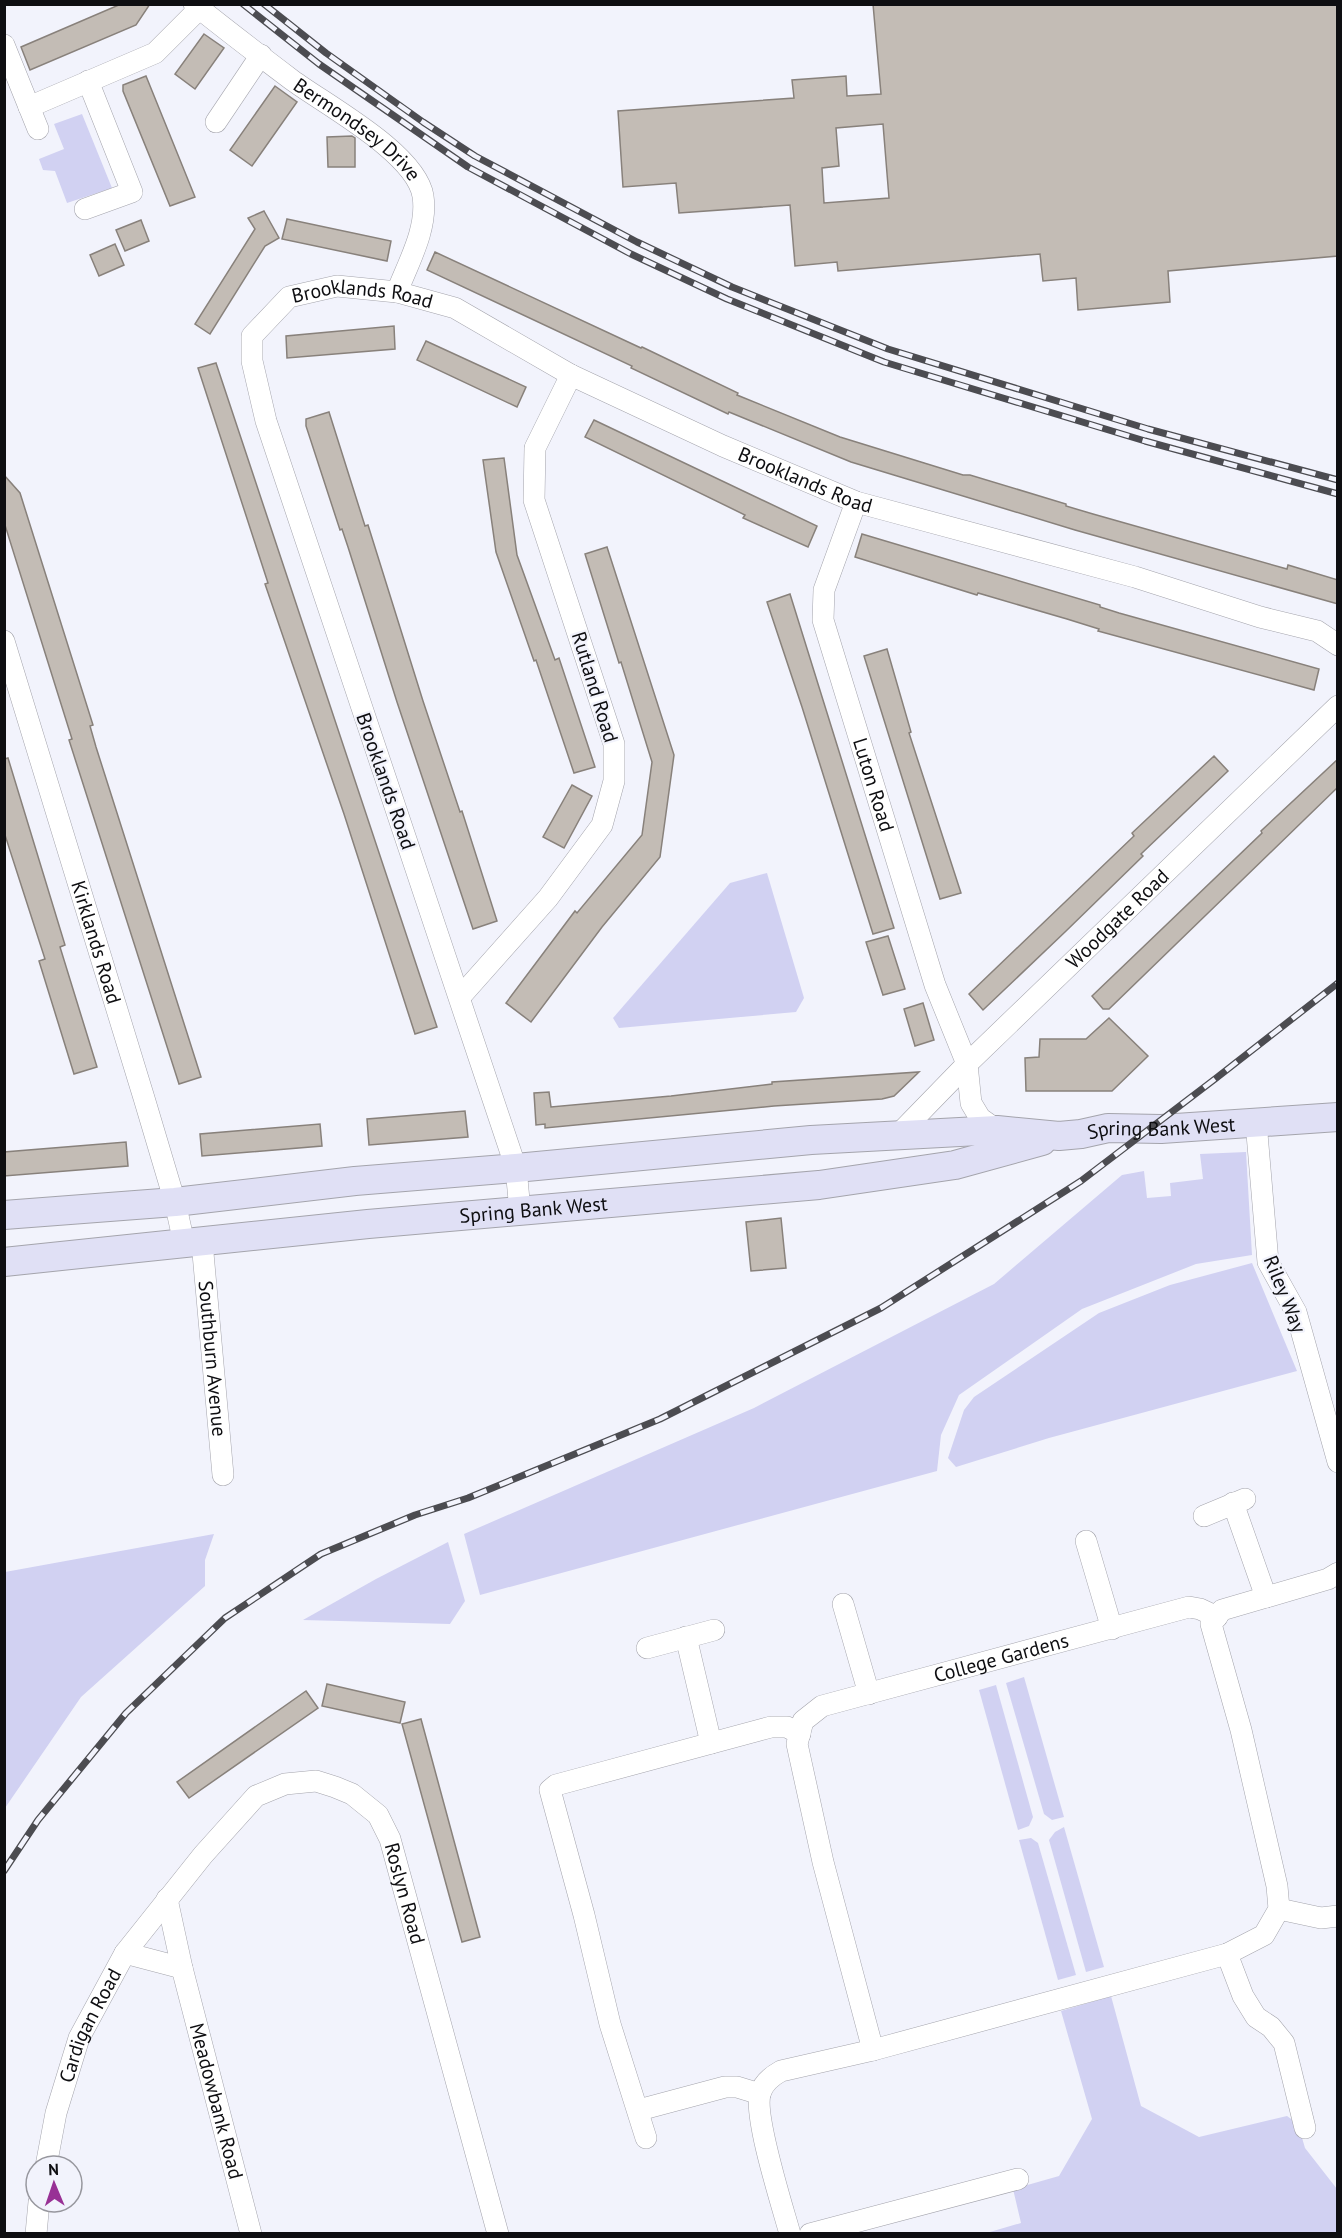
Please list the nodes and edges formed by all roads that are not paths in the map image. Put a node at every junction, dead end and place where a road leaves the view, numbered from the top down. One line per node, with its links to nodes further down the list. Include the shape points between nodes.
1 (196, 7): 3 (street, Bermondsey Drive); 4 (street, Bermondsey Drive, via 155,52)
2 (4, 45): 5 (street)
3 (261, 55): 6 (street); 9 (street, Bermondsey Drive, via 369,132 403,162 417,181 423,196 422,226)
4 (88, 81): 5 (street, Bermondsey Drive); 8 (street, via 132,192)
5 (30, 107): 7 (street)
6 (216, 122)
7 (38, 129)
8 (85, 209)
9 (397, 292): 10 (street, Brooklands Road, via 455,308); 15 (street, Brooklands Road, via 337,286 289,297 252,336 252,361 266,421)
10 (571, 375): 11 (street, Brooklands Road); 15 (street, Rutland Road, via 535,448 534,500 614,744 614,782 602,825 548,898)
11 (856, 502): 13 (street, Brooklands Road, via 1317,631); 16 (street, Luton Road, via 824,590 823,620 935,986)
12 (4, 641): 24 (street, Kirklands Road)
13 (1338, 645)
14 (1338, 706): 16 (street, Woodgate Road)
15 (460, 997): 23 (street, Brooklands Road)
16 (967, 1064): 20 (street, Luton Road, via 971,1104 980,1118); 21 (street, Woodgate Road)
17 (1338, 1096): 19 (street, Spring Bank West)
18 (1338, 1117): 19 (street, Spring Bank West)
19 (1261, 1122): 22 (street, Spring Bank West, via 1161,1129 1108,1128); 29 (street, Riley Way, via 1268,1262 1296,1312)
20 (998, 1130): 21 (street, Spring Bank West); 22 (street, Spring Bank West)
21 (898, 1135): 23 (street, Spring Bank West)
22 (1059, 1136): 25 (street, Spring Bank West, via 955,1165 819,1185)
23 (516, 1168): 24 (street, Spring Bank West, via 355,1181); 25 (street, Brooklands Road)
24 (175, 1202): 26 (street, Spring Bank West); 27 (street, Kirklands Road)
25 (520, 1211): 27 (street, Spring Bank West)
26 (4, 1215)
27 (193, 1243): 28 (street, Spring Bank West); 30 (street, Southburn Avenue)
28 (4, 1262)
29 (1338, 1462)
30 (223, 1475)
31 (1204, 1516): 34 (street, via 1239,1501)
32 (1086, 1541): 37 (street)
33 (1338, 1573): 34 (street)
34 (1266, 1597): 36 (street, via 1222,1610)
35 (843, 1604): 41 (street)
36 (1217, 1617): 37 (street, College Gardens, via 1190,1608); 45 (street, via 1212,1624 1241,1730)
37 (1112, 1629): 41 (street, College Gardens)
38 (714, 1630): 39 (street)
39 (686, 1637): 40 (street); 43 (street)
40 (647, 1648)
41 (868, 1694): 42 (street, College Gardens, via 822,1706 803,1722)
42 (800, 1734): 43 (street, via 787,1727 771,1727); 50 (street, via 797,1744 823,1862)
43 (711, 1743): 52 (street, via 556,1785 550,1790 610,2024)
44 (167, 1899): 47 (street, Cardigan Road); 49 (street, Meadowbank Road); 60 (street, Roslyn Road, via 256,1796 285,1784 316,1782 335,1787 352,1794 378,1815 390,1839)
45 (1279, 1909): 46 (street, via 1321,1918); 48 (street, via 1264,1935)
46 (1338, 1917)
47 (125, 1953): 49 (street); 55 (street, Cardigan Road, via 80,2038 56,2114)
48 (1227, 1954): 50 (street); 53 (street, via 1243,1996 1256,2017 1284,2043)
49 (182, 1968): 59 (street, Meadowbank Road)
50 (873, 2050): 51 (street, via 781,2071 771,2077)
51 (760, 2094): 52 (street, via 737,2087 725,2088); 61 (street, via 762,2130)
52 (639, 2110): 54 (street)
53 (1305, 2128)
54 (646, 2138)
55 (48, 2154)
56 (1018, 2179): 62 (street)
57 (38, 2214): 58 (street)
58 (36, 2234)
59 (251, 2234)
60 (498, 2234)
61 (790, 2234)
62 (810, 2234)

